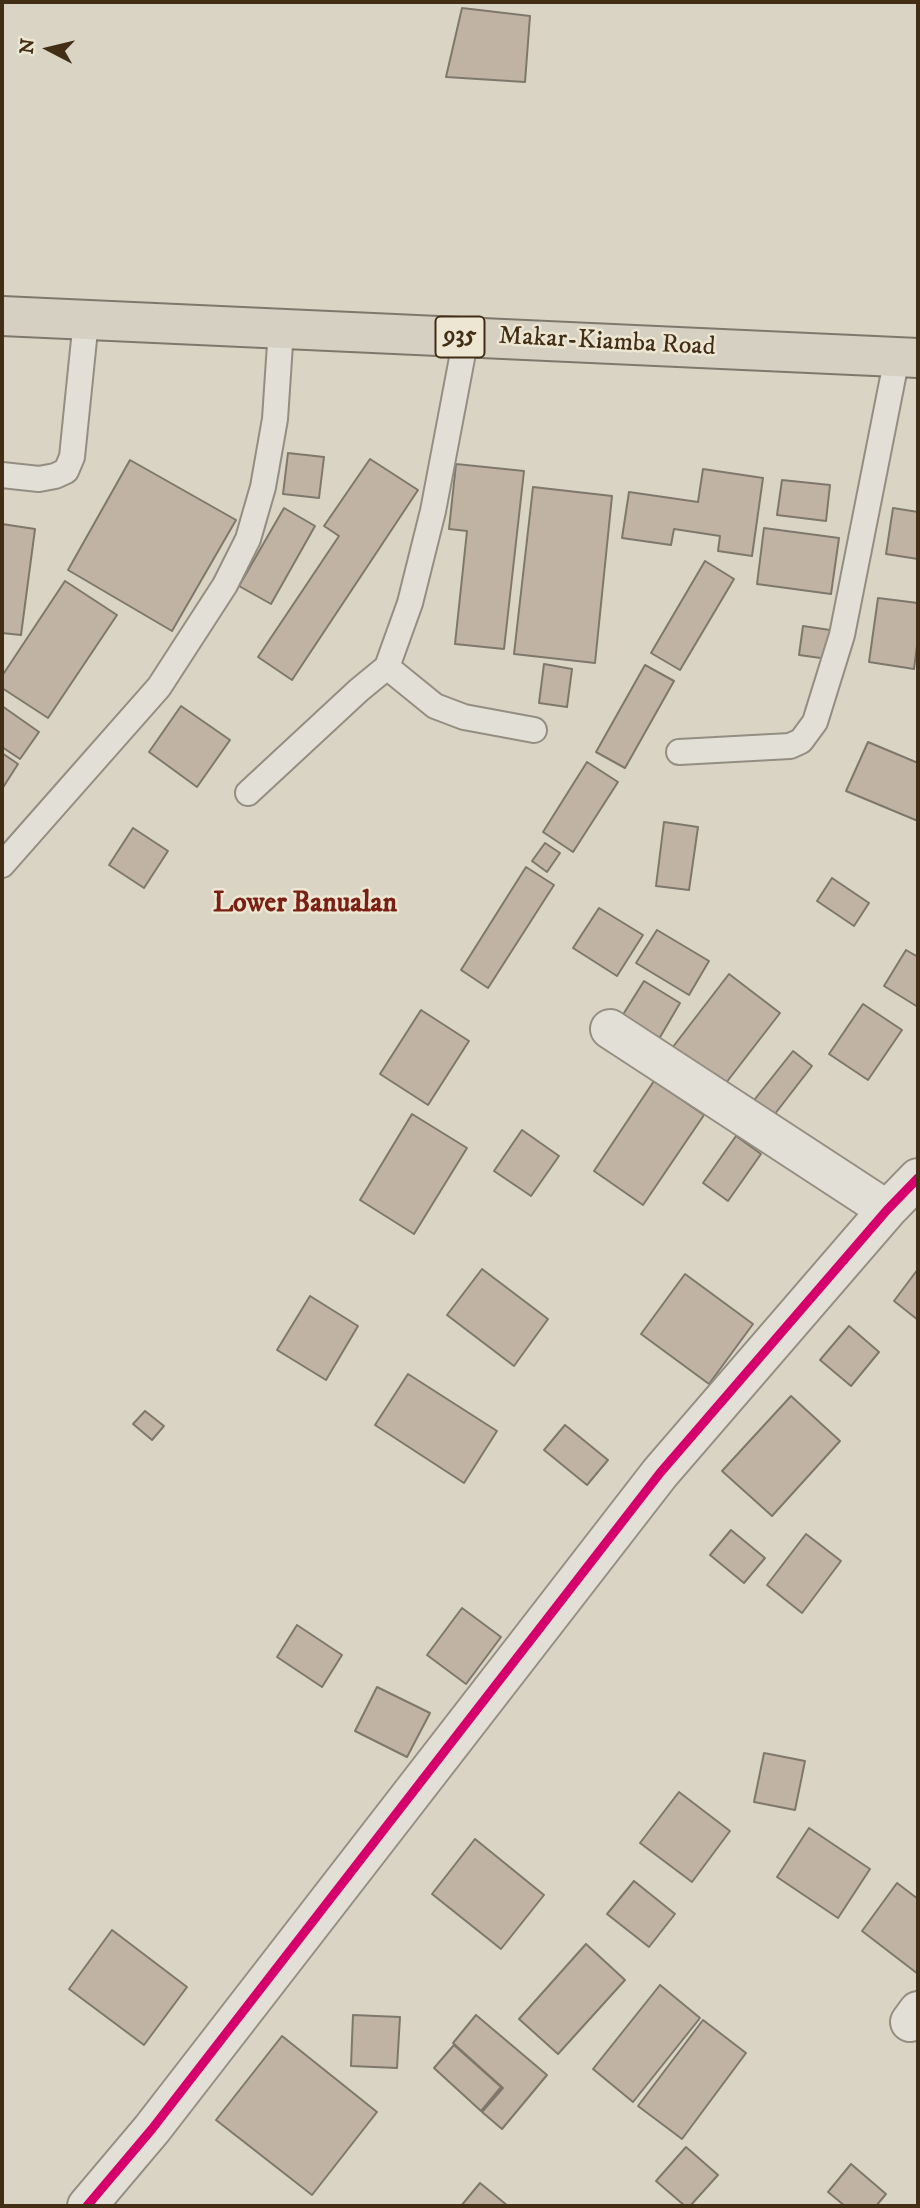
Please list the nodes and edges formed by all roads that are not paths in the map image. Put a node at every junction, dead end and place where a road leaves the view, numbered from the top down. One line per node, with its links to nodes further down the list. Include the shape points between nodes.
1 (2, 316): 2 (main road, Makar-Kiamba Road / 935)
2 (86, 320): 3 (main road, Makar-Kiamba Road / 935); 6 (lane, via 72,457 66,471 39,479)
3 (281, 328): 4 (main road, Makar-Kiamba Road / 935); 11 (lane, via 275,419 263,487 248,540 231,574 159,687)
4 (466, 337): 5 (main road, Makar-Kiamba Road / 935); 7 (lane, via 433,511 410,603)
5 (908, 357): 9 (lane, via 842,635 816,722 801,741 790,746)
6 (2, 475)
7 (387, 667): 8 (lane, via 435,706 464,717); 10 (lane)
8 (534, 730)
9 (679, 752)
10 (248, 793)
11 (2, 865)
12 (610, 1029): 14 (street)
13 (918, 1178): 14 (street)
14 (887, 1210): 15 (street, via 660,1473)
15 (97, 2203)

